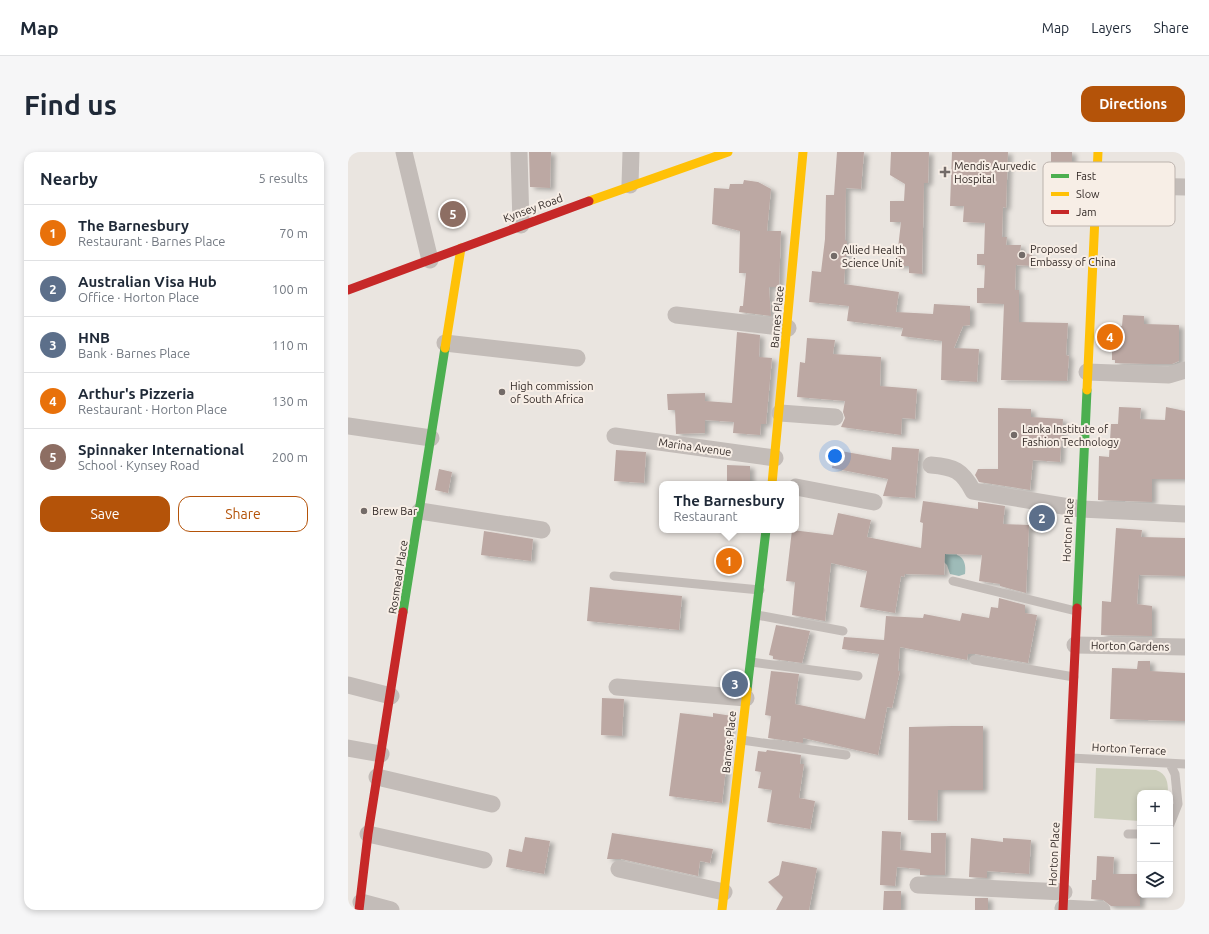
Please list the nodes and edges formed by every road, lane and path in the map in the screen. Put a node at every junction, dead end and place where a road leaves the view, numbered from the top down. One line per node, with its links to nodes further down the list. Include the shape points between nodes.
1 (404, 152): 14 (street)
2 (519, 152): 11 (street)
3 (631, 152): 8 (street)
4 (728, 152): 8 (main road, Kynsey Road)
5 (803, 152): 17 (main road, Barnes Place)
6 (1098, 152): 7 (main road, Horton Place)
7 (1097, 162)
8 (630, 185): 11 (main road, Kynsey Road)
9 (1175, 186): 10 (street)
10 (1185, 186)
11 (521, 225): 13 (main road, Kynsey Road)
12 (1094, 226): 21 (main road, Horton Place)
13 (461, 248): 14 (main road, Kynsey Road); 18 (main road, Rosmead Place)
14 (430, 260): 15 (main road, Kynsey Road)
15 (348, 290)
16 (676, 315): 17 (street)
17 (788, 328): 22 (main road, Barnes Place)
18 (445, 343): 19 (street); 26 (main road, Rosmead Place)
19 (577, 358)
20 (1185, 370): 21 (street, via 1169,375)
21 (1087, 372): 32 (main road, Horton Place)
22 (780, 413): 23 (street); 27 (main road, Barnes Place)
23 (835, 417)
24 (348, 426): 26 (street)
25 (615, 436): 27 (street, Marina Avenue)
26 (431, 438): 33 (main road, Rosmead Place)
27 (775, 458): 29 (main road, Barnes Place)
28 (931, 465): 32 (street, via 951,467 966,478 974,491)
29 (774, 481)
30 (799, 488): 31 (street)
31 (874, 502)
32 (1081, 509): 34 (street); 40 (main road, Horton Place)
33 (420, 511): 35 (street); 51 (main road, Rosmead Place)
34 (1185, 514)
35 (542, 530)
36 (766, 533): 39 (main road, Barnes Place)
37 (614, 576): 39 (lane)
38 (953, 581): 40 (lane)
39 (760, 590): 41 (main road, Barnes Place)
40 (1076, 611): 43 (main road, Horton Place)
41 (757, 615): 42 (lane); 46 (main road, Barnes Place)
42 (843, 631)
43 (1075, 645): 44 (street, Horton Gardens); 48 (main road, Horton Place)
44 (1185, 648)
45 (974, 660): 48 (lane)
46 (751, 662): 47 (lane); 52 (main road, Barnes Place)
47 (858, 676)
48 (1074, 677): 57 (main road, Horton Place)
49 (348, 685): 51 (street)
50 (617, 687): 52 (street)
51 (390, 696): 55 (main road, Rosmead Place)
52 (746, 698): 53 (main road, Barnes Place)
53 (742, 740): 56 (lane); 69 (main road, Barnes Place)
54 (348, 748): 55 (street)
55 (381, 754): 60 (main road, Rosmead Place)
56 (846, 755)
57 (1071, 758): 58 (lane, Horton Terrace); 70 (main road, Horton Place)
58 (1170, 764): 59 (lane, Horton Terrace); 62 (lane, via 1176,774 1178,804)
59 (1185, 764)
60 (378, 777): 61 (street); 63 (main road, Rosmead Place)
61 (492, 804)
62 (1173, 816)
63 (368, 834): 66 (street); 71 (main road, Rosmead Place)
64 (1128, 834): 65 (lane)
65 (1137, 834)
66 (484, 860)
67 (619, 869): 69 (street)
68 (918, 885): 70 (street)
69 (724, 892): 73 (main road, Barnes Place)
70 (1063, 904): 74 (street)
71 (360, 906): 72 (street)
72 (391, 910)
73 (722, 910)
74 (1102, 910)

